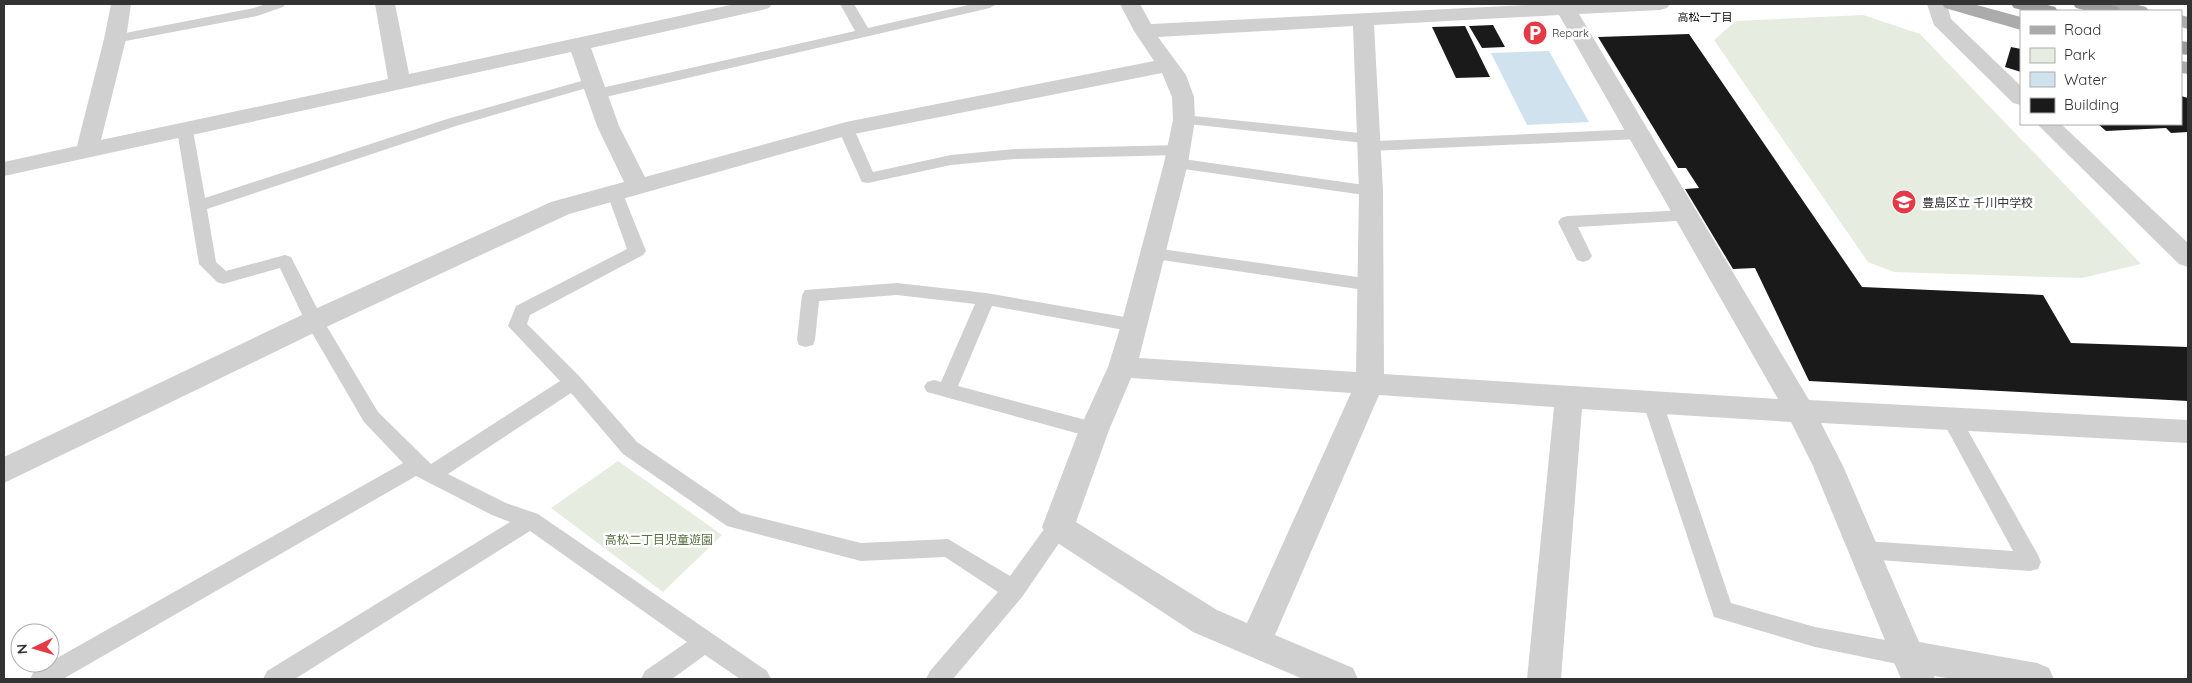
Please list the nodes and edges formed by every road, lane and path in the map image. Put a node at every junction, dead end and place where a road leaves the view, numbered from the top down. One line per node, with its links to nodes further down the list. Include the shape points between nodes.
1 (122, 4): 22 (street)
2 (278, 4): 22 (lane, via 257,12)
3 (385, 4): 25 (street)
4 (762, 4): 23 (street)
5 (847, 4): 21 (lane)
6 (990, 4): 21 (lane)
7 (1130, 4): 20 (street)
8 (1660, 4): 14 (street)
9 (1937, 4): 27 (street, via 1941,21)
10 (1952, 4): 19 (main road)
11 (2021, 4): 15 (highway)
12 (2083, 4): 16 (highway)
13 (2110, 4): 17 (main road)
14 (1565, 6): 18 (street); 32 (street)
15 (2044, 10)
16 (2107, 10)
17 (2135, 10)
18 (1363, 20): 20 (street); 33 (street)
19 (2020, 24)
20 (1144, 31): 24 (street)
21 (864, 33): 26 (lane)
22 (115, 39): 34 (street)
23 (579, 44): 25 (street); 26 (street)
24 (1168, 65): 28 (street, via 1182,97); 30 (street)
25 (400, 83): 31 (street)
26 (595, 88): 37 (street); 39 (lane, via 453,122)
27 (2020, 97)
28 (1184, 120): 33 (lane); 35 (street)
29 (2049, 125): 43 (street)
30 (846, 129): 35 (lane, via 868,178 951,160 1015,154); 37 (street)
31 (185, 130): 34 (street); 39 (lane)
32 (1639, 134): 33 (lane); 40 (street)
33 (1370, 142): 38 (street)
34 (87, 151): 36 (street)
35 (1178, 156): 38 (lane); 41 (street)
36 (4, 169)
37 (627, 189): 46 (street, via 560,208); 50 (lane, via 637,251 522,311 517,326)
38 (1371, 191): 44 (street)
39 (197, 206): 46 (lane, via 208,264 223,278 285,261)
40 (1686, 216): 42 (lane, via 1567,222); 54 (street)
41 (1154, 254): 44 (lane); 47 (street)
42 (1583, 256)
43 (2188, 258)
44 (1371, 285): 51 (street)
45 (986, 299): 47 (lane); 48 (lane, via 897,289 810,295); 56 (lane, via 941,388)
46 (314, 321): 58 (lane, via 371,417); 59 (street)
47 (1135, 325): 49 (street)
48 (806, 340)
49 (1122, 368): 51 (street); 56 (street)
50 (574, 382): 58 (lane); 63 (lane, via 630,448 736,520 862,552 948,548)
51 (1370, 384): 52 (street); 65 (street)
52 (1569, 397): 53 (street); 73 (street)
53 (1653, 402): 54 (street); 66 (lane, via 1722,610)
54 (1800, 411): 55 (street); 62 (street)
55 (1951, 418): 57 (street); 62 (lane, via 2030,562)
56 (1094, 430): 61 (street)
57 (2188, 432)
58 (423, 470): 60 (lane, via 500,509); 68 (lane)
59 (4, 471)
60 (530, 520): 64 (lane); 69 (lane)
61 (1058, 528): 63 (lane); 65 (street, via 1205,620)
62 (1865, 550): 66 (street)
63 (1014, 590): 72 (lane)
64 (706, 641): 70 (lane); 71 (lane)
65 (1255, 643): 67 (street)
66 (1913, 667): 74 (street)
67 (1335, 678)
68 (42, 679)
69 (275, 679)
70 (653, 679)
71 (759, 679)
72 (938, 679)
73 (1544, 679)
74 (2036, 679)

